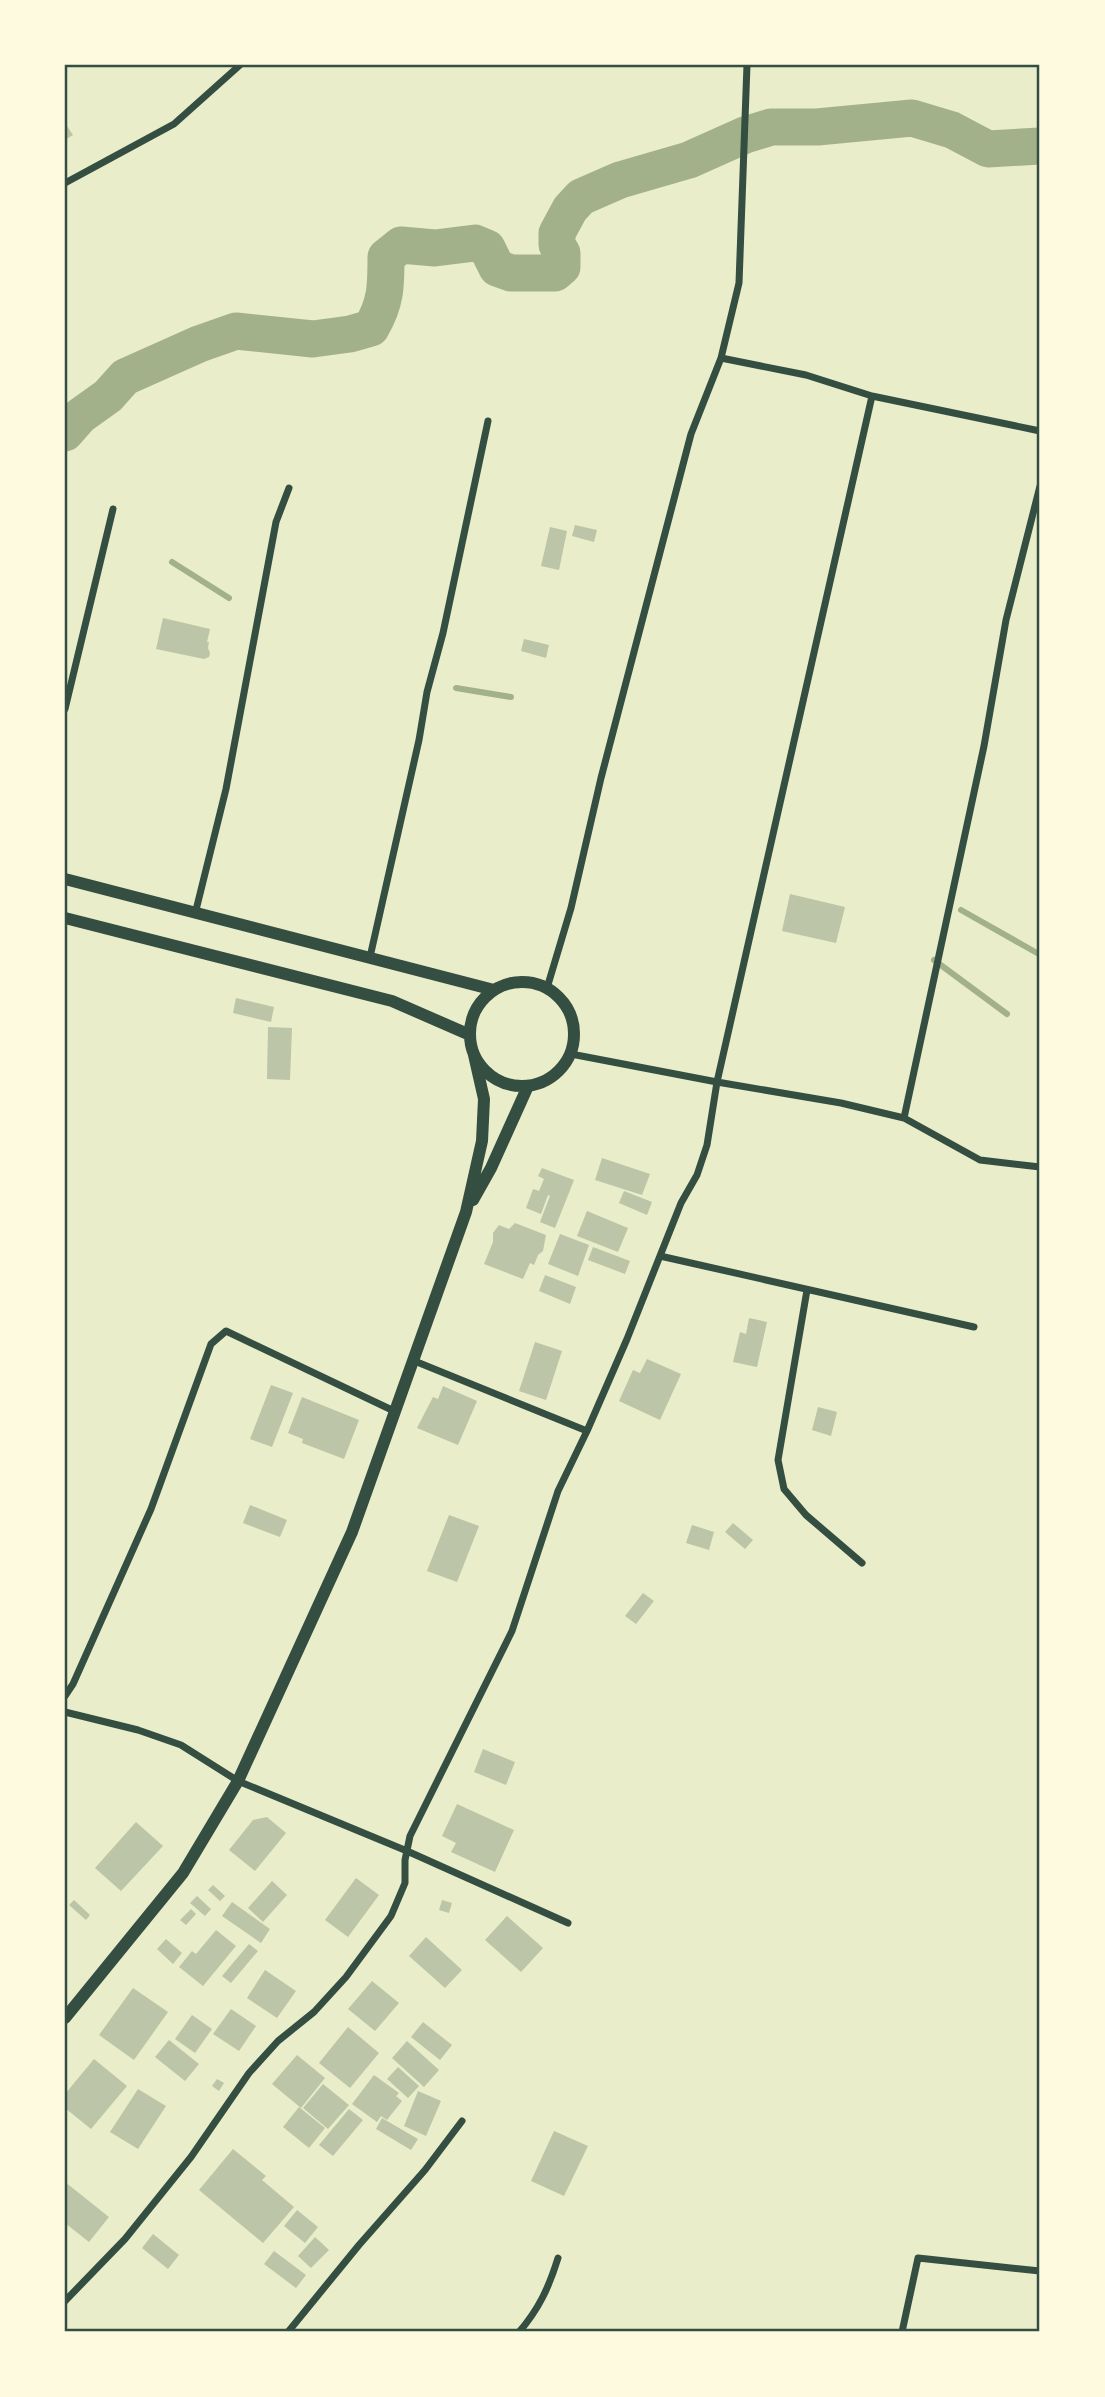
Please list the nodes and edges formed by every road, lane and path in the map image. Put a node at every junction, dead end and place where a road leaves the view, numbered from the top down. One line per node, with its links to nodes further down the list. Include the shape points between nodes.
1 (240, 65): 3 (street, via 174,124)
2 (747, 65): 4 (street, via 739,283)
3 (65, 183)
4 (721, 358): 5 (street, via 806,375); 16 (street, via 691,434)
5 (872, 396): 7 (street); 21 (street)
6 (488, 421): 15 (street)
7 (1040, 430)
8 (1040, 486): 23 (street, via 1006,620 984,746)
9 (289, 488): 13 (street, via 276,522 226,789)
10 (113, 509): 11 (street)
11 (65, 709)
12 (65, 879): 13 (street)
13 (195, 915): 15 (street)
14 (65, 918): 18 (street, via 392,1001)
15 (370, 957): 17 (street)
16 (547, 988): 17 (street, via 520,981); 19 (street, via 569,1009 575,1039)
17 (494, 990): 18 (street, via 480,1002)
18 (470, 1035): 20 (street)
19 (571, 1054): 21 (street); 22 (street, via 554,1076)
20 (474, 1055): 22 (street, via 496,1079); 25 (street, via 484,1099 482,1141)
21 (717, 1082): 23 (street); 26 (street, via 707,1145)
22 (528, 1086): 25 (street)
23 (904, 1118): 24 (street, via 980,1160)
24 (1040, 1167)
25 (466, 1212): 29 (street)
26 (660, 1256): 27 (street); 31 (street)
27 (807, 1290): 28 (street); 32 (street, via 778,1460 784,1489 806,1515)
28 (974, 1327)
29 (412, 1360): 30 (street); 31 (street)
30 (394, 1410): 33 (street, via 226,1331 211,1344 151,1509); 35 (street, via 352,1532)
31 (587, 1431): 36 (street, via 558,1491 512,1631 410,1836)
32 (862, 1563)
33 (65, 1696)
34 (65, 1712): 35 (street, via 181,1745)
35 (237, 1781): 36 (street); 38 (street, via 183,1873)
36 (407, 1851): 37 (street); 42 (street, via 404,1883 391,1916 346,1977 248,2073 191,2157 133,2229)
37 (568, 1923)
38 (65, 2018)
39 (462, 2121): 43 (street)
40 (558, 2258): 44 (street, via 536,2312)
41 (1040, 2270): 45 (street, via 918,2258)
42 (65, 2301)
43 (288, 2332)
44 (519, 2332)
45 (902, 2332)

